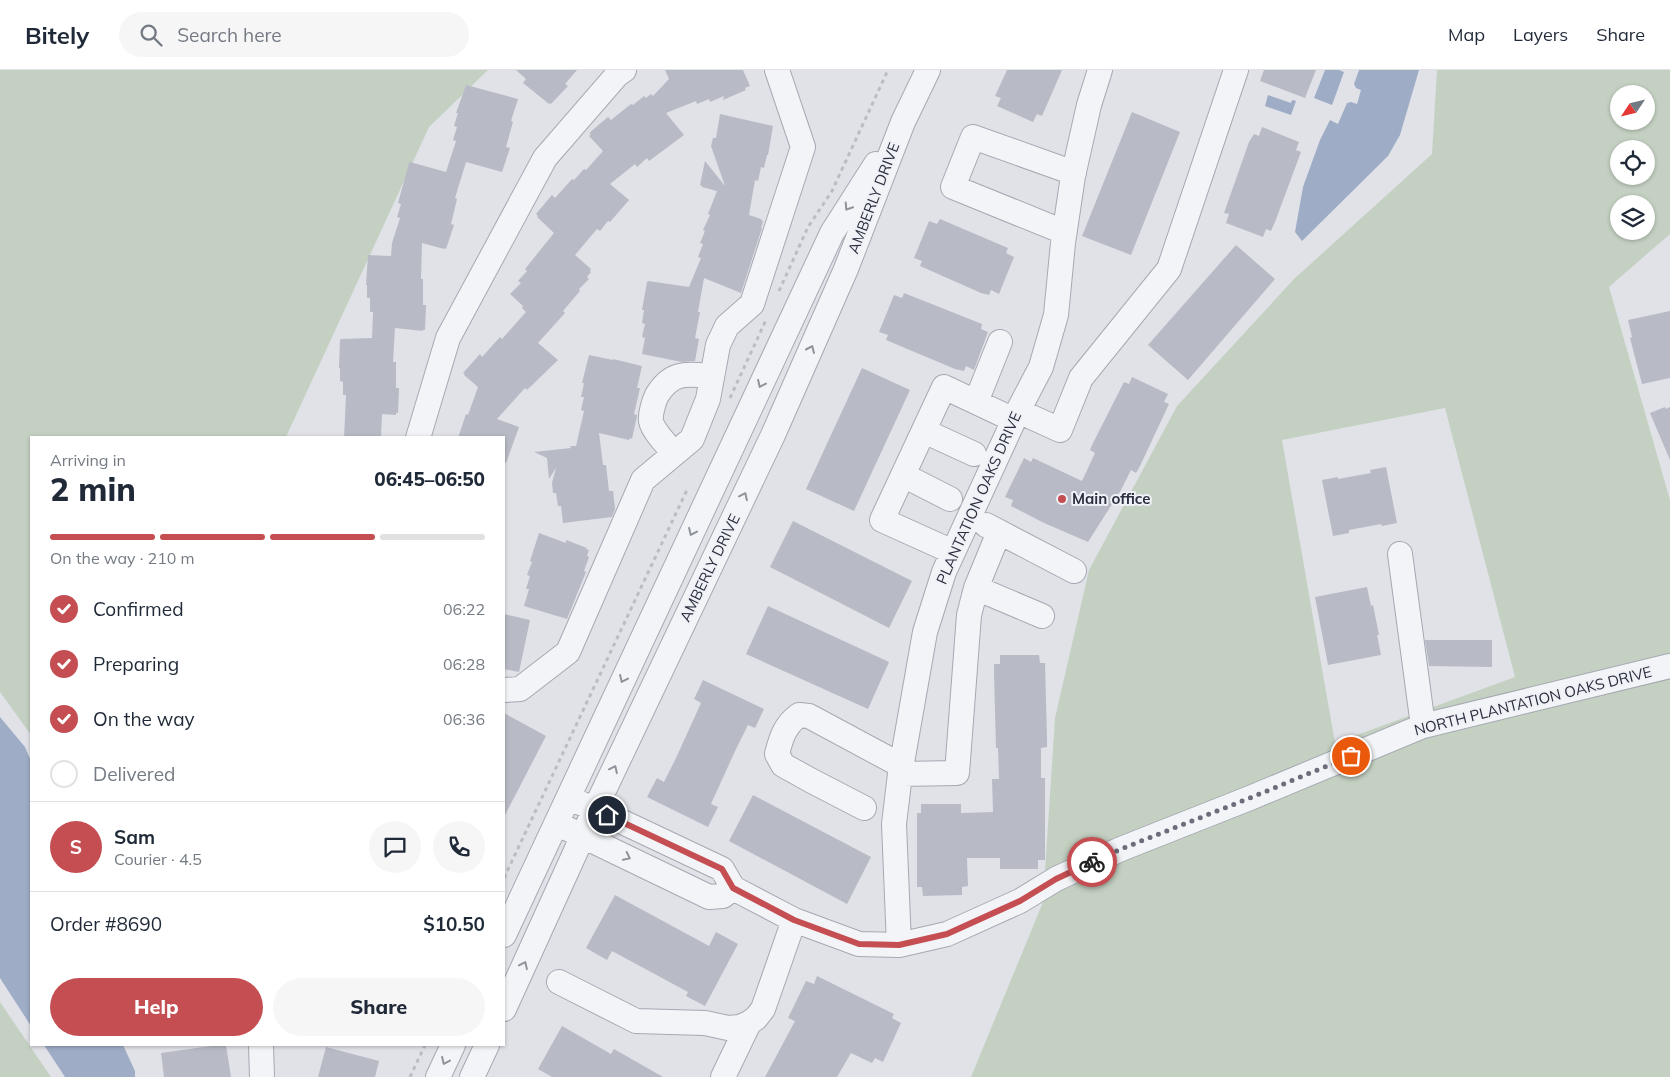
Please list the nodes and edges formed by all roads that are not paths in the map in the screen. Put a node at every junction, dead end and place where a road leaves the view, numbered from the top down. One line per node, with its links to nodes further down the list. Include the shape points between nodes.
1 (624, 70): 14 (street, via 545,158 448,338)
2 (777, 70): 10 (street, via 803,147 752,304 727,326 718,345)
3 (928, 70): 6 (street, AMBERLY DRIVE)
4 (1100, 70): 7 (street, PLANTATION OAKS DRIVE)
5 (1236, 70): 12 (street, via 1169,269 1081,378 1060,430)
6 (902, 122): 30 (street, AMBERLY DRIVE, one-way to 30, via 832,233); 32 (street, AMBERLY DRIVE, one-way to 6, via 773,435 846,269)
7 (1074, 173): 8 (street, PLANTATION OAKS DRIVE); 8 (street, via 972,137 953,187)
8 (1064, 232): 12 (street, PLANTATION OAKS DRIVE, via 1056,314 1040,367)
9 (1000, 342): 11 (street)
10 (712, 376): 15 (street, via 708,399 692,439); 15 (street, via 690,374 672,378 654,400 651,422)
11 (976, 402): 12 (street); 13 (street, via 944,387)
12 (1016, 416): 19 (street, PLANTATION OAKS DRIVE)
13 (924, 431): 16 (street); 17 (street)
14 (419, 436)
15 (674, 453): 27 (street, via 643,480 568,652 520,689)
16 (974, 454)
17 (903, 475): 18 (street); 21 (street, via 882,520)
18 (950, 499)
19 (970, 516): 20 (street); 21 (street, PLANTATION OAKS DRIVE)
20 (999, 532): 23 (street); 24 (street)
21 (953, 552): 29 (street, PLANTATION OAKS DRIVE, via 925,632)
22 (1400, 554): 28 (street)
23 (1074, 571)
24 (976, 588): 25 (street); 29 (street, via 969,615 957,773)
25 (1042, 616)
26 (1670, 666): 28 (street, NORTH PLANTATION OAKS DRIVE)
27 (505, 690)
28 (1423, 726): 38 (street, NORTH PLANTATION OAKS DRIVE, via 1121,849 947,934)
29 (901, 770): 31 (street, via 809,716 799,715 790,721 776,754 783,765); 38 (street, PLANTATION OAKS DRIVE, via 894,824)
30 (568, 798): 32 (street); 33 (street, AMBERLY DRIVE)
31 (864, 808)
32 (595, 809): 34 (street, AMBERLY DRIVE); 35 (street, via 722,869)
33 (556, 823): 34 (street); 37 (street, AMBERLY DRIVE)
34 (583, 836): 35 (street, one-way to 35, via 709,897 723,896); 40 (street, AMBERLY DRIVE, one-way to 34)
35 (733, 888): 36 (street)
36 (794, 920): 38 (street, via 859,944); 41 (street, via 763,1009)
37 (505, 934)
38 (899, 945)
39 (559, 982): 41 (street, via 636,1022 728,1028)
40 (505, 1007)
41 (749, 1023): 48 (street)
42 (261, 1046): 45 (street)
43 (453, 1046): 46 (street, one-way to 46)
44 (487, 1046): 47 (street)
45 (262, 1077)
46 (438, 1077)
47 (472, 1077)
48 (723, 1077)

